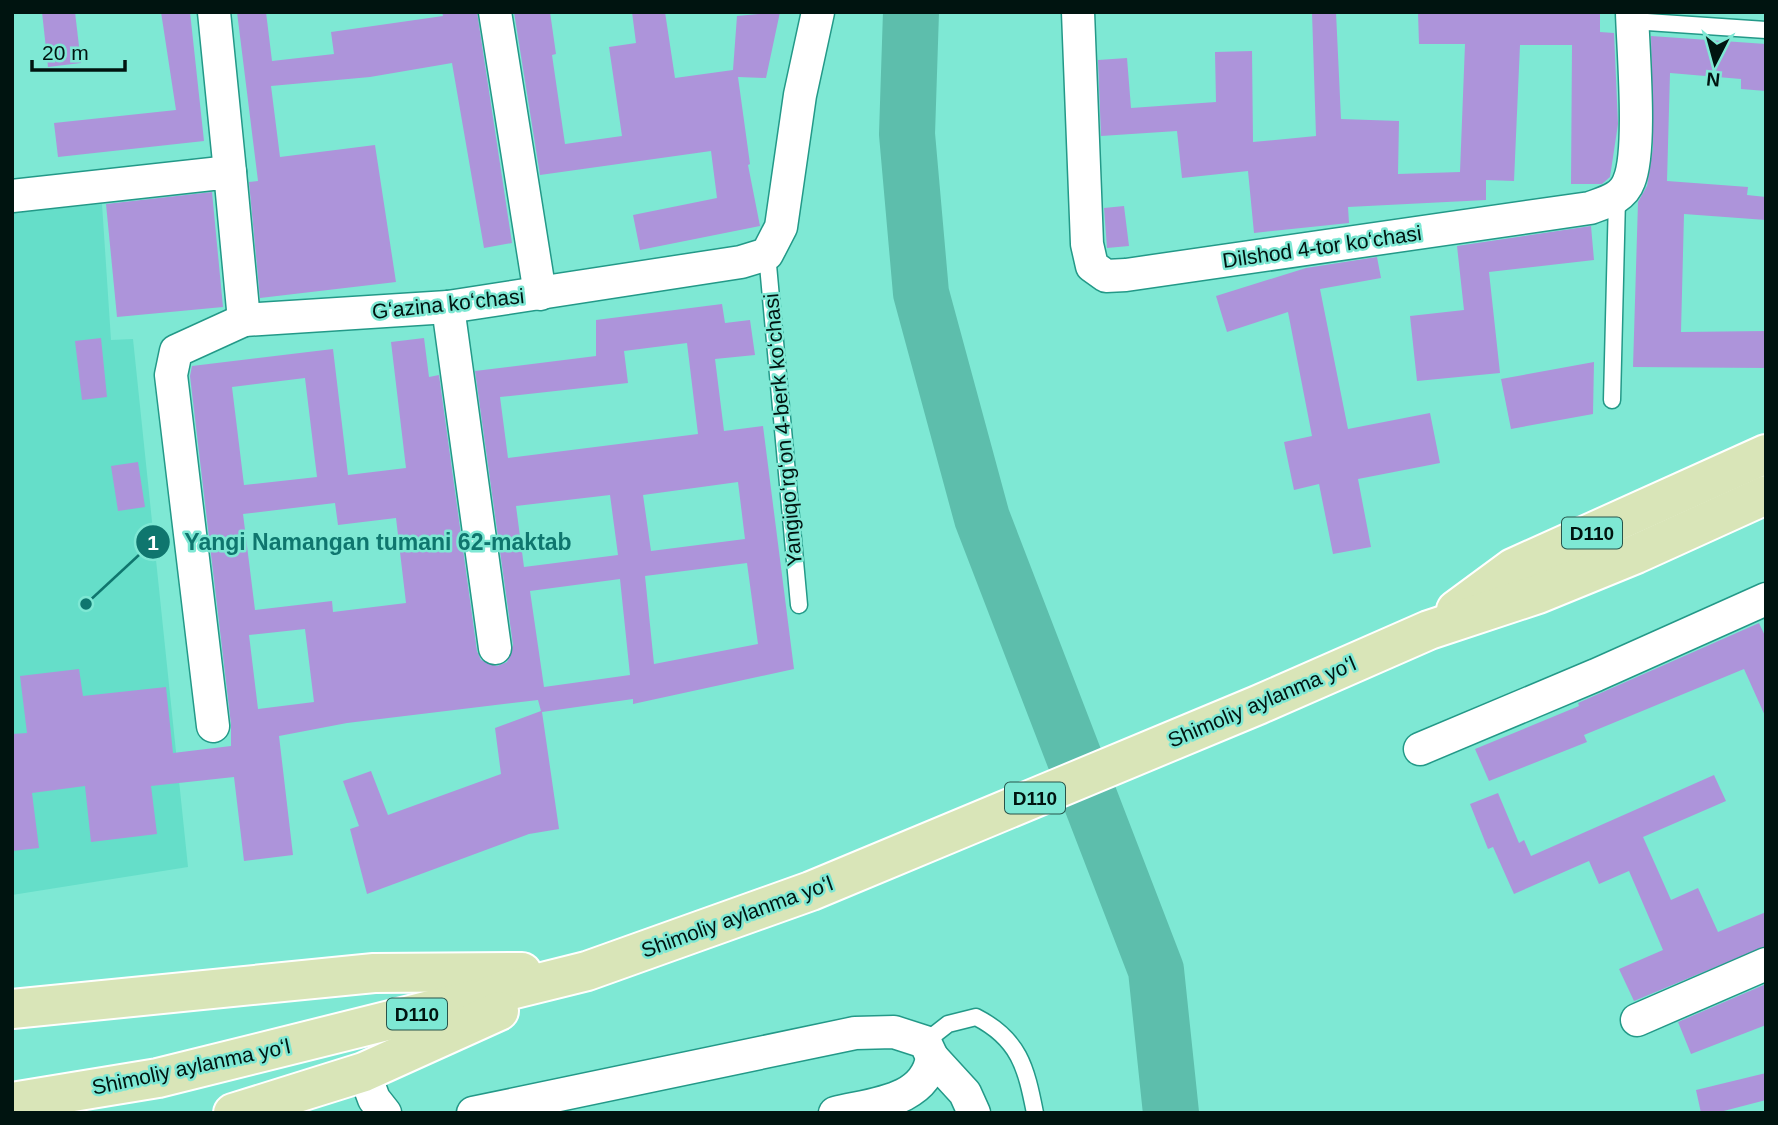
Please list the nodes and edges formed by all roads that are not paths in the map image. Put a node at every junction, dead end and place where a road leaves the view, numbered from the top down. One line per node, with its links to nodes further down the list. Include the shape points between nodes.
1 (214, 12): 7 (street)
2 (495, 12): 11 (street)
3 (817, 12): 10 (street, via 781,227)
4 (1077, 12): 9 (street, Dilshod 4-tor koʻchasi, via 1087,244 1092,266 1107,275 1590,208)
5 (1632, 17): 6 (lane); 9 (street, via 1634,158 1629,183)
6 (1766, 30)
7 (230, 172): 8 (street); 13 (street)
8 (12, 196)
9 (1617, 198): 14 (lane)
10 (767, 254): 11 (street, Gʻazina koʻchasi); 18 (lane, Yangiqoʻrgʻon 4-berk koʻchasi)
11 (540, 294): 12 (street, Gʻazina koʻchasi)
12 (448, 307): 13 (street, Gʻazina koʻchasi); 20 (street)
13 (244, 320): 21 (street, via 176,351 171,375)
14 (1612, 400)
15 (1766, 454): 19 (main road, Shimoliy aylanma yoʻl / D110, via 1513,568)
16 (1766, 495): 19 (main road, Shimoliy aylanma yoʻl / D110, via 1538,594)
17 (1766, 599): 22 (street)
18 (799, 605)
19 (1429, 630): 24 (main road, Shimoliy aylanma yoʻl / D110, via 811,891)
20 (495, 648)
21 (213, 726)
22 (1420, 749)
23 (1766, 964): 26 (street)
24 (587, 971): 25 (main road, via 374,973); 28 (main road); 29 (main road, Shimoliy aylanma yoʻl / D110, via 158,1079)
25 (12, 1009)
26 (1636, 1020)
27 (928, 1050): 32 (street, via 894,1032 855,1033); 33 (street, via 931,1071 904,1096); 34 (street, via 965,1093); 35 (lane, via 948,1024 976,1017 1000,1029 1018,1053)
28 (364, 1072): 30 (main road); 31 (street)
29 (12, 1102)
30 (233, 1113)
31 (384, 1113)
32 (473, 1113)
33 (835, 1113)
34 (974, 1113)
35 (1035, 1113)

